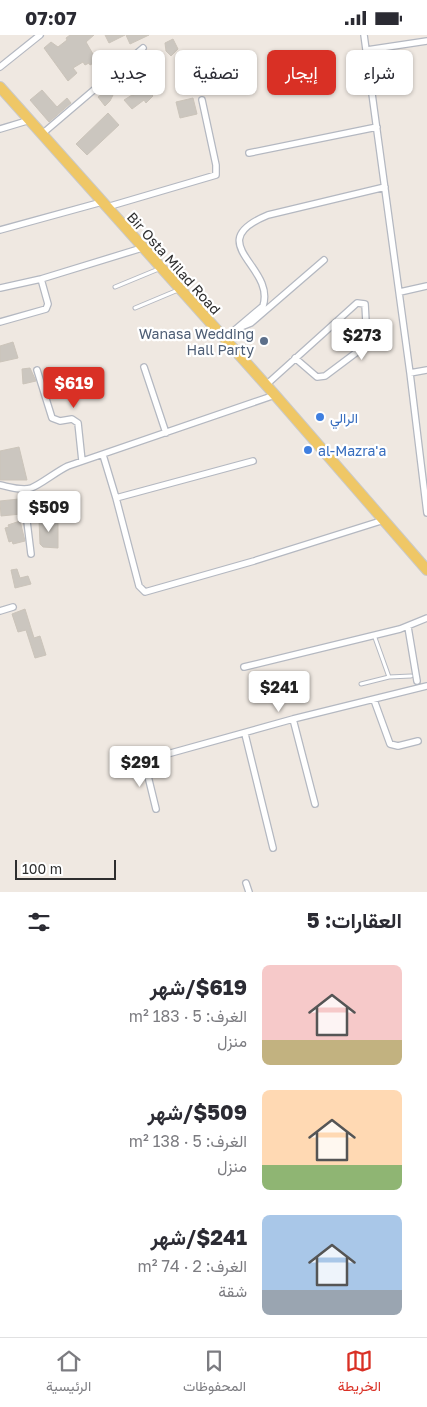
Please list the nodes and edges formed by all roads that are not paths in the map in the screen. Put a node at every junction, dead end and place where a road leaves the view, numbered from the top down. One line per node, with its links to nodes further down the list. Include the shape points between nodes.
1 (40, 35): 6 (street)
2 (364, 35): 5 (street)
3 (427, 41): 5 (street)
4 (143, 48): 13 (street)
5 (366, 50)
6 (0, 67)
7 (0, 87): 10 (main road, Bir Osta Milad Road)
8 (372, 95): 11 (street)
9 (202, 100): 16 (street, via 216,175)
10 (30, 120): 12 (street); 13 (main road, Bir Osta Milad Road)
11 (377, 127): 14 (street); 15 (street)
12 (0, 129)
13 (42, 134): 16 (main road, Bir Osta Milad Road)
14 (249, 153)
15 (385, 187): 26 (street); 29 (street, via 268,215 248,225 241,236 241,252 260,277 266,299 263,306)
16 (104, 205): 17 (street); 18 (main road, Bir Osta Milad Road)
17 (0, 230)
18 (142, 248): 20 (main road, Bir Osta Milad Road); 21 (street)
19 (324, 260): 29 (street, via 251,323)
20 (161, 268): 23 (lane); 25 (main road, Bir Osta Milad Road)
21 (41, 279): 24 (street); 28 (street, via 48,304 46,309)
22 (427, 286): 26 (street)
23 (115, 287)
24 (0, 288)
25 (179, 289): 27 (lane); 30 (main road, Bir Osta Milad Road)
26 (400, 293): 35 (street)
27 (135, 308)
28 (0, 322)
29 (238, 328): 30 (street)
30 (224, 339): 36 (main road, Bir Osta Milad Road)
31 (296, 358): 31 (street, via 317,377 325,376 365,346 368,337 365,304 357,303); 36 (street)
32 (144, 367): 38 (street)
33 (427, 370): 35 (street)
34 (37, 371): 40 (street, via 52,418 60,421 72,419 78,423)
35 (410, 373): 42 (street)
36 (266, 385): 37 (main road, Bir Osta Milad Road)
37 (275, 395): 38 (street); 47 (main road, Bir Osta Milad Road)
38 (166, 433): 39 (street)
39 (103, 455): 40 (street); 45 (street)
40 (82, 461): 44 (street, via 58,470 33,488)
41 (253, 461): 45 (street)
42 (425, 479): 46 (street)
43 (0, 485): 44 (street)
44 (23, 489): 48 (street)
45 (116, 499): 47 (street, via 139,586 145,591)
46 (427, 513)
47 (384, 520): 49 (main road, Bir Osta Milad Road)
48 (31, 554)
49 (427, 569)
50 (13, 607): 51 (street)
51 (0, 611)
52 (427, 618): 53 (street)
53 (408, 627): 54 (street); 58 (street)
54 (373, 634): 55 (street); 57 (lane)
55 (244, 667)
56 (411, 675): 57 (lane)
57 (389, 677): 59 (lane)
58 (417, 681)
59 (361, 685)
60 (427, 686): 61 (street)
61 (374, 700): 62 (street); 64 (street, via 390,744 398,746)
62 (293, 719): 63 (street); 65 (street)
63 (245, 734): 66 (street, via 148,761 146,768); 67 (street)
64 (418, 741)
65 (314, 804)
66 (156, 809)
67 (273, 849)
68 (246, 883): 69 (street)
69 (248, 892)

